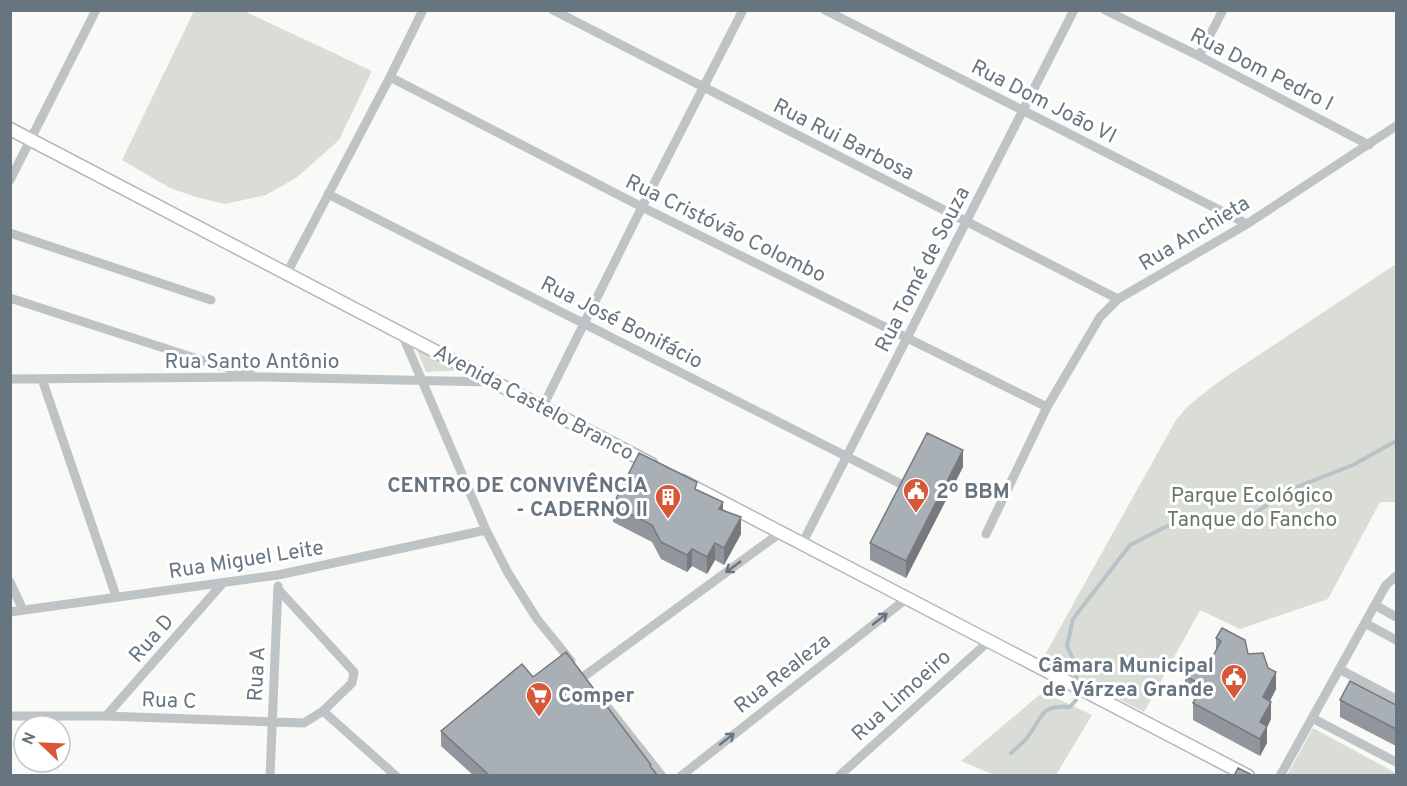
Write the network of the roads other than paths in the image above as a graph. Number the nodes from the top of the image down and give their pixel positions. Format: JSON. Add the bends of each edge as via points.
{"nodes":[{"id":1,"x":96,"y":10,"type":"edge"},
{"id":2,"x":423,"y":10,"type":"edge"},
{"id":3,"x":553,"y":10,"type":"edge"},
{"id":4,"x":743,"y":10,"type":"edge"},
{"id":5,"x":825,"y":10,"type":"edge"},
{"id":6,"x":1074,"y":10,"type":"edge"},
{"id":7,"x":1105,"y":10,"type":"edge"},
{"id":8,"x":1223,"y":10,"type":"edge"},
{"id":9,"x":1199,"y":56,"type":"junction"},
{"id":10,"x":390,"y":77,"type":"junction"},
{"id":11,"x":704,"y":88,"type":"junction"},
{"id":12,"x":1023,"y":110,"type":"junction"},
{"id":13,"x":1396,"y":126,"type":"edge"},
{"id":14,"x":10,"y":129,"type":"edge"},
{"id":15,"x":31,"y":140,"type":"junction"},
{"id":16,"x":1369,"y":145,"type":"junction"},
{"id":17,"x":10,"y":180,"type":"edge"},
{"id":18,"x":328,"y":194,"type":"junction"},
{"id":19,"x":642,"y":207,"type":"junction"},
{"id":20,"x":966,"y":221,"type":"junction"},
{"id":21,"x":1247,"y":224,"type":"junction"},
{"id":22,"x":10,"y":233,"type":"edge"},
{"id":23,"x":287,"y":273,"type":"junction"},
{"id":24,"x":10,"y":298,"type":"edge"},
{"id":25,"x":1118,"y":299,"type":"junction"},
{"id":26,"x":211,"y":300,"type":"dead end"},
{"id":27,"x":584,"y":323,"type":"junction"},
{"id":28,"x":402,"y":334,"type":"junction"},
{"id":29,"x":907,"y":338,"type":"junction"},
{"id":30,"x":265,"y":377,"type":"junction"},
{"id":31,"x":10,"y":379,"type":"edge"},
{"id":32,"x":42,"y":379,"type":"junction"},
{"id":33,"x":422,"y":381,"type":"junction"},
{"id":34,"x":493,"y":382,"type":"junction"},
{"id":35,"x":543,"y":406,"type":"junction"},
{"id":36,"x":1047,"y":407,"type":"junction"},
{"id":37,"x":846,"y":456,"type":"junction"},
{"id":38,"x":899,"y":483,"type":"edge"},
{"id":39,"x":486,"y":530,"type":"junction"},
{"id":40,"x":780,"y":533,"type":"junction"},
{"id":41,"x":986,"y":534,"type":"dead end"},
{"id":42,"x":802,"y":544,"type":"junction"},
{"id":43,"x":278,"y":575,"type":"junction"},
{"id":44,"x":1396,"y":576,"type":"edge"},
{"id":45,"x":10,"y":582,"type":"edge"},
{"id":46,"x":222,"y":584,"type":"junction"},
{"id":47,"x":278,"y":589,"type":"junction"},
{"id":48,"x":116,"y":596,"type":"junction"},
{"id":49,"x":906,"y":599,"type":"junction"},
{"id":50,"x":1375,"y":605,"type":"junction"},
{"id":51,"x":23,"y":610,"type":"junction"},
{"id":52,"x":10,"y":612,"type":"edge"},
{"id":53,"x":1396,"y":617,"type":"edge"},
{"id":54,"x":1365,"y":623,"type":"junction"},
{"id":55,"x":1396,"y":640,"type":"edge"},
{"id":56,"x":988,"y":642,"type":"junction"},
{"id":57,"x":1339,"y":669,"type":"junction"},
{"id":58,"x":583,"y":677,"type":"junction"},
{"id":59,"x":590,"y":686,"type":"edge"},
{"id":60,"x":597,"y":695,"type":"edge"},
{"id":61,"x":1396,"y":699,"type":"edge"},
{"id":62,"x":323,"y":711,"type":"junction"},
{"id":63,"x":10,"y":716,"type":"edge"},
{"id":64,"x":106,"y":716,"type":"junction"},
{"id":65,"x":1312,"y":718,"type":"junction"},
{"id":66,"x":272,"y":721,"type":"junction"},
{"id":67,"x":1396,"y":762,"type":"edge"},
{"id":68,"x":270,"y":776,"type":"edge"},
{"id":69,"x":396,"y":776,"type":"edge"},
{"id":70,"x":662,"y":776,"type":"edge"},
{"id":71,"x":681,"y":776,"type":"edge"},
{"id":72,"x":839,"y":776,"type":"edge"},
{"id":73,"x":1248,"y":776,"type":"edge"},
{"id":74,"x":1280,"y":776,"type":"edge"}],
"edges":[{"from":1,"to":15,"type":"street"},
{"from":2,"to":10,"type":"street"},
{"from":3,"to":11,"type":"street","name":"Rua Rui Barbosa"},
{"from":4,"to":11,"type":"street"},
{"from":5,"to":12,"type":"street","name":"Rua Dom João VI"},
{"from":6,"to":12,"type":"street","name":"Rua Tomé de Souza"},
{"from":7,"to":9,"type":"street","name":"Rua Dom Pedro I"},
{"from":8,"to":9,"type":"street"},
{"from":9,"to":16,"type":"street","name":"Rua Dom Pedro I"},
{"from":10,"to":18,"type":"street"},
{"from":10,"to":19,"type":"street","name":"Rua Cristóvão Colombo"},
{"from":11,"to":19,"type":"street"},
{"from":11,"to":20,"type":"street","name":"Rua Rui Barbosa"},
{"from":12,"to":20,"type":"street","name":"Rua Tomé de Souza"},
{"from":12,"to":21,"type":"street","name":"Rua Dom João VI"},
{"from":13,"to":16,"type":"street","name":"Rua Anchieta"},
{"from":14,"to":15,"type":"street","name":"Avenida Castelo Branco"},
{"from":15,"to":17,"type":"street"},
{"from":15,"to":23,"type":"street","name":"Avenida Castelo Branco"},
{"from":16,"to":21,"type":"street","name":"Rua Anchieta"},
{"from":18,"to":23,"type":"street"},
{"from":18,"to":27,"type":"street","name":"Rua José Bonifácio"},
{"from":19,"to":27,"type":"street"},
{"from":19,"to":29,"type":"street","name":"Rua Cristóvão Colombo"},
{"from":20,"to":25,"type":"street","name":"Rua Rui Barbosa"},
{"from":20,"to":29,"type":"street","name":"Rua Tomé de Souza"},
{"from":21,"to":25,"type":"street","name":"Rua Anchieta"},
{"from":22,"to":26,"type":"street"},
{"from":23,"to":28,"type":"street","name":"Avenida Castelo Branco"},
{"from":24,"to":30,"type":"street"},
{"from":25,"to":36,"type":"street","name":"Rua Anchieta","via":[[1100,317]]},
{"from":27,"to":35,"type":"street"},
{"from":27,"to":37,"type":"street","name":"Rua José Bonifácio"},
{"from":28,"to":33,"type":"street"},
{"from":28,"to":34,"type":"street","name":"Avenida Castelo Branco"},
{"from":29,"to":36,"type":"street","name":"Rua Cristóvão Colombo"},
{"from":29,"to":37,"type":"street","name":"Rua Tomé de Souza"},
{"from":30,"to":32,"type":"street","name":"Rua Santo Antônio"},
{"from":30,"to":33,"type":"street","name":"Rua Santo Antônio"},
{"from":31,"to":32,"type":"street","name":"Rua Santo Antônio"},
{"from":32,"to":48,"type":"street"},
{"from":33,"to":34,"type":"street","name":"Rua Santo Antônio"},
{"from":33,"to":39,"type":"street"},
{"from":34,"to":35,"type":"street","name":"Avenida Castelo Branco"},
{"from":35,"to":40,"type":"street","name":"Avenida Castelo Branco"},
{"from":36,"to":41,"type":"street","name":"Rua Anchieta"},
{"from":37,"to":38,"type":"street","name":"Rua José Bonifácio"},
{"from":37,"to":42,"type":"street","name":"Rua Tomé de Souza"},
{"from":39,"to":43,"type":"street","name":"Rua Miguel Leite"},
{"from":39,"to":58,"type":"street","via":[[537,619]]},
{"from":40,"to":42,"type":"street","name":"Avenida Castelo Branco"},
{"from":40,"to":58,"type":"street","one_way":true},
{"from":42,"to":49,"type":"street","name":"Avenida Castelo Branco"},
{"from":43,"to":46,"type":"street","name":"Rua Miguel Leite"},
{"from":43,"to":47,"type":"street","name":"Rua A"},
{"from":44,"to":50,"type":"street"},
{"from":45,"to":51,"type":"street"},
{"from":46,"to":48,"type":"street","name":"Rua Miguel Leite"},
{"from":46,"to":64,"type":"street","name":"Rua D"},
{"from":47,"to":62,"type":"street","via":[[354,672],[352,683]]},
{"from":47,"to":66,"type":"street","name":"Rua A"},
{"from":48,"to":51,"type":"street","name":"Rua Miguel Leite"},
{"from":49,"to":56,"type":"street","name":"Avenida Castelo Branco"},
{"from":71,"to":49,"type":"street","name":"Rua Realeza","one_way":true},
{"from":50,"to":53,"type":"street"},
{"from":50,"to":54,"type":"street"},
{"from":51,"to":52,"type":"street","name":"Rua Miguel Leite"},
{"from":54,"to":55,"type":"street"},
{"from":54,"to":57,"type":"street"},
{"from":56,"to":72,"type":"street","name":"Rua Limoeiro"},
{"from":56,"to":73,"type":"street","name":"Avenida Castelo Branco"},
{"from":57,"to":61,"type":"street"},
{"from":57,"to":65,"type":"street"},
{"from":58,"to":59,"type":"street"},
{"from":60,"to":70,"type":"street"},
{"from":62,"to":66,"type":"street","name":"Rua C","via":[[304,723]]},
{"from":62,"to":69,"type":"street"},
{"from":63,"to":64,"type":"street","name":"Rua C"},
{"from":64,"to":66,"type":"street","name":"Rua C"},
{"from":65,"to":67,"type":"street"},
{"from":65,"to":74,"type":"street"},
{"from":66,"to":68,"type":"street","name":"Rua A"}]}
